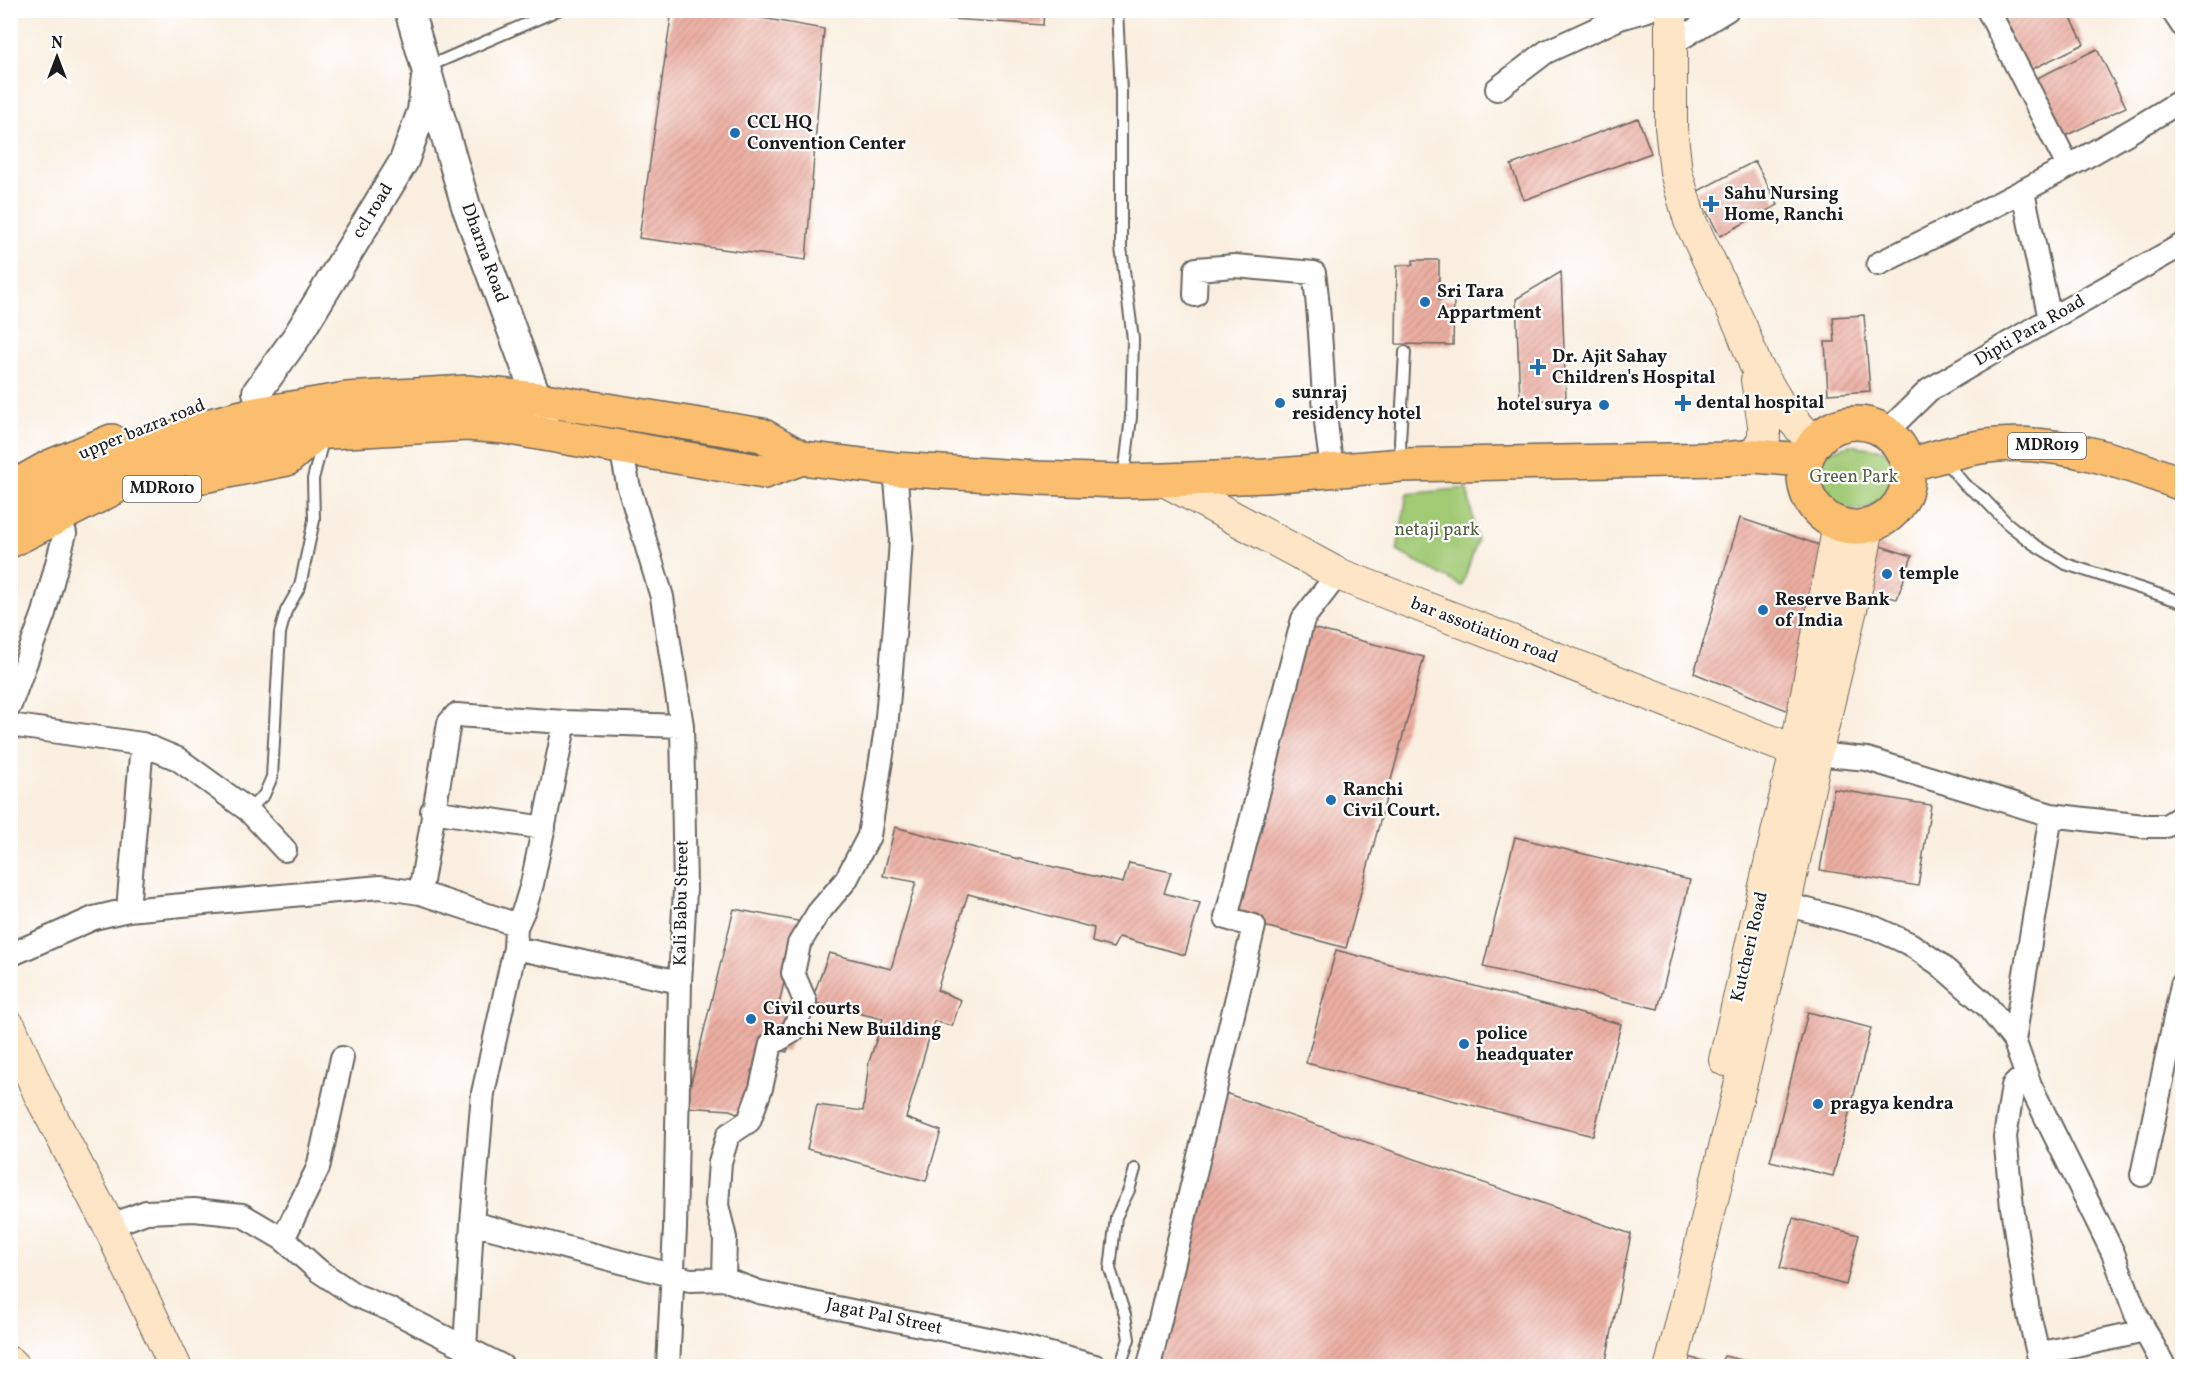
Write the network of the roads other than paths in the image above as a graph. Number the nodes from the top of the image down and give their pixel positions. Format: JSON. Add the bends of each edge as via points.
{"nodes":[{"id":1,"x":409,"y":10,"type":"edge"},
{"id":2,"x":558,"y":10,"type":"edge"},
{"id":3,"x":1117,"y":10,"type":"edge"},
{"id":4,"x":1648,"y":10,"type":"edge"},
{"id":5,"x":1671,"y":10,"type":"edge"},
{"id":6,"x":1726,"y":10,"type":"edge"},
{"id":7,"x":1988,"y":10,"type":"edge"},
{"id":8,"x":2172,"y":10,"type":"edge"},
{"id":9,"x":2182,"y":26,"type":"edge"},
{"id":10,"x":1670,"y":45,"type":"junction"},
{"id":11,"x":427,"y":67,"type":"junction"},
{"id":12,"x":1497,"y":89,"type":"dead end"},
{"id":13,"x":2182,"y":100,"type":"edge"},
{"id":14,"x":2068,"y":166,"type":"junction"},
{"id":15,"x":2023,"y":192,"type":"junction"},
{"id":16,"x":2182,"y":245,"type":"edge"},
{"id":17,"x":1878,"y":264,"type":"dead end"},
{"id":18,"x":1196,"y":295,"type":"dead end"},
{"id":19,"x":2050,"y":318,"type":"junction"},
{"id":20,"x":1405,"y":352,"type":"dead end"},
{"id":21,"x":1755,"y":364,"type":"junction"},
{"id":22,"x":257,"y":392,"type":"junction"},
{"id":23,"x":538,"y":399,"type":"junction"},
{"id":24,"x":318,"y":422,"type":"junction"},
{"id":25,"x":1887,"y":431,"type":"junction"},
{"id":26,"x":550,"y":436,"type":"junction"},
{"id":27,"x":621,"y":447,"type":"junction"},
{"id":28,"x":1809,"y":451,"type":"junction"},
{"id":29,"x":1754,"y":456,"type":"junction"},
{"id":30,"x":1941,"y":456,"type":"junction"},
{"id":31,"x":802,"y":458,"type":"junction"},
{"id":32,"x":1402,"y":465,"type":"junction"},
{"id":33,"x":1908,"y":465,"type":"junction"},
{"id":34,"x":895,"y":469,"type":"junction"},
{"id":35,"x":1333,"y":471,"type":"junction"},
{"id":36,"x":120,"y":472,"type":"junction"},
{"id":37,"x":1164,"y":480,"type":"junction"},
{"id":38,"x":1121,"y":481,"type":"junction"},
{"id":39,"x":2182,"y":484,"type":"edge"},
{"id":40,"x":10,"y":489,"type":"edge"},
{"id":41,"x":10,"y":515,"type":"edge"},
{"id":42,"x":1854,"y":526,"type":"junction"},
{"id":43,"x":65,"y":533,"type":"junction"},
{"id":44,"x":10,"y":541,"type":"edge"},
{"id":45,"x":10,"y":562,"type":"edge"},
{"id":46,"x":1338,"y":574,"type":"junction"},
{"id":47,"x":2182,"y":602,"type":"edge"},
{"id":48,"x":10,"y":705,"type":"edge"},
{"id":49,"x":565,"y":722,"type":"junction"},
{"id":50,"x":10,"y":725,"type":"edge"},
{"id":51,"x":682,"y":726,"type":"junction"},
{"id":52,"x":142,"y":744,"type":"junction"},
{"id":53,"x":1806,"y":753,"type":"junction"},
{"id":54,"x":248,"y":810,"type":"junction"},
{"id":55,"x":432,"y":811,"type":"junction"},
{"id":56,"x":2051,"y":815,"type":"junction"},
{"id":57,"x":2182,"y":819,"type":"edge"},
{"id":58,"x":544,"y":828,"type":"junction"},
{"id":59,"x":285,"y":850,"type":"dead end"},
{"id":60,"x":420,"y":893,"type":"junction"},
{"id":61,"x":1785,"y":904,"type":"junction"},
{"id":62,"x":128,"y":910,"type":"junction"},
{"id":63,"x":515,"y":937,"type":"junction"},
{"id":64,"x":10,"y":955,"type":"edge"},
{"id":65,"x":680,"y":982,"type":"junction"},
{"id":66,"x":2182,"y":985,"type":"edge"},
{"id":67,"x":10,"y":1027,"type":"edge"},
{"id":68,"x":2014,"y":1040,"type":"junction"},
{"id":69,"x":342,"y":1058,"type":"dead end"},
{"id":70,"x":2173,"y":1080,"type":"edge"},
{"id":71,"x":2030,"y":1085,"type":"junction"},
{"id":72,"x":1135,"y":1169,"type":"dead end"},
{"id":73,"x":2142,"y":1175,"type":"dead end"},
{"id":74,"x":472,"y":1223,"type":"junction"},
{"id":75,"x":110,"y":1226,"type":"junction"},
{"id":76,"x":283,"y":1239,"type":"junction"},
{"id":77,"x":673,"y":1274,"type":"junction"},
{"id":78,"x":724,"y":1279,"type":"junction"},
{"id":79,"x":2145,"y":1331,"type":"junction"},
{"id":80,"x":465,"y":1349,"type":"junction"},
{"id":81,"x":2040,"y":1360,"type":"edge"},
{"id":82,"x":10,"y":1363,"type":"edge"},
{"id":83,"x":13,"y":1366,"type":"edge"},
{"id":84,"x":175,"y":1366,"type":"edge"},
{"id":85,"x":502,"y":1366,"type":"edge"},
{"id":86,"x":668,"y":1366,"type":"edge"},
{"id":87,"x":1095,"y":1366,"type":"edge"},
{"id":88,"x":1120,"y":1366,"type":"edge"},
{"id":89,"x":1149,"y":1366,"type":"edge"},
{"id":90,"x":1649,"y":1366,"type":"edge"},
{"id":91,"x":1671,"y":1366,"type":"edge"},
{"id":92,"x":2164,"y":1366,"type":"edge"}],
"edges":[{"from":1,"to":11,"type":"street","name":"ccl road"},
{"from":2,"to":11,"type":"lane"},
{"from":3,"to":38,"type":"lane","via":[[1121,248],[1132,339],[1131,417]]},
{"from":4,"to":12,"type":"street","via":[[1620,18],[1546,52]]},
{"from":5,"to":10,"type":"main road"},
{"from":6,"to":10,"type":"street"},
{"from":7,"to":14,"type":"street"},
{"from":8,"to":9,"type":"street"},
{"from":10,"to":21,"type":"main road","via":[[1676,172],[1690,222]]},
{"from":11,"to":22,"type":"street","name":"ccl road","via":[[422,111],[404,160],[296,338]]},
{"from":11,"to":23,"type":"street","name":"Dharna Road","via":[[466,206]]},
{"from":13,"to":14,"type":"street"},
{"from":14,"to":15,"type":"street"},
{"from":15,"to":17,"type":"street"},
{"from":15,"to":19,"type":"street"},
{"from":16,"to":19,"type":"street","name":"Dipti Para Road"},
{"from":18,"to":35,"type":"street","via":[[1196,269],[1235,266],[1314,273],[1324,412]]},
{"from":19,"to":25,"type":"street","name":"Dipti Para Road","via":[[1929,390]]},
{"from":20,"to":32,"type":"lane"},
{"from":21,"to":28,"type":"main road"},
{"from":21,"to":29,"type":"main road","via":[[1764,438]]},
{"from":22,"to":24,"type":"main road","name":"upper bazra road","via":[[280,388]]},
{"from":22,"to":40,"type":"main road","name":"upper bazra road","via":[[188,408],[49,467]]},
{"from":23,"to":24,"type":"main road","via":[[467,392],[346,399]]},
{"from":23,"to":26,"type":"street","name":"Dharna Road"},
{"from":23,"to":31,"type":"main road","via":[[762,435]]},
{"from":24,"to":26,"type":"main road","via":[[467,424]]},
{"from":24,"to":36,"type":"main road","via":[[215,424],[180,435]]},
{"from":24,"to":43,"type":"main road","number":"MDR010","via":[[287,459],[182,482]]},
{"from":24,"to":54,"type":"lane","via":[[314,520],[300,586],[286,611],[280,633],[272,777],[264,795]]},
{"from":25,"to":28,"type":"main road","via":[[1868,423],[1848,422],[1829,429]]},
{"from":25,"to":33,"type":"main road","via":[[1900,446]]},
{"from":26,"to":27,"type":"main road"},
{"from":27,"to":31,"type":"main road","via":[[764,472]]},
{"from":27,"to":51,"type":"street","name":"Kali Babu Street","via":[[628,484],[662,597]]},
{"from":28,"to":29,"type":"main road"},
{"from":28,"to":42,"type":"main road","via":[[1803,480],[1809,500],[1821,515]]},
{"from":29,"to":32,"type":"main road"},
{"from":30,"to":33,"type":"main road","number":"MDR019"},
{"from":30,"to":39,"type":"main road","number":"MDR019","via":[[1997,445],[2034,444],[2138,467]]},
{"from":30,"to":47,"type":"lane","via":[[1965,485],[2007,523],[2066,564]]},
{"from":31,"to":34,"type":"main road"},
{"from":32,"to":35,"type":"main road"},
{"from":33,"to":42,"type":"main road","via":[[1908,485],[1900,503],[1886,518]]},
{"from":34,"to":38,"type":"main road"},
{"from":34,"to":78,"type":"street","via":[[901,539],[897,601],[886,729],[869,836],[846,880],[818,913],[799,944],[793,973],[805,1001],[793,1031],[771,1044],[749,1121],[728,1135],[720,1162],[717,1204],[725,1238]]},
{"from":35,"to":37,"type":"main road"},
{"from":36,"to":41,"type":"main road"},
{"from":36,"to":44,"type":"main road"},
{"from":37,"to":38,"type":"main road"},
{"from":37,"to":46,"type":"main road","name":"bar assotiation road"},
{"from":42,"to":53,"type":"main road","via":[[1858,580]]},
{"from":43,"to":45,"type":"main road","number":"MDR010"},
{"from":43,"to":48,"type":"street","via":[[44,613]]},
{"from":46,"to":53,"type":"main road","name":"bar assotiation road"},
{"from":46,"to":89,"type":"street","via":[[1303,619],[1226,918],[1254,926]]},
{"from":49,"to":51,"type":"street"},
{"from":49,"to":55,"type":"street","via":[[456,715],[449,723]]},
{"from":49,"to":58,"type":"street"},
{"from":50,"to":52,"type":"street"},
{"from":51,"to":65,"type":"street","name":"Kali Babu Street","via":[[685,890]]},
{"from":52,"to":54,"type":"street","via":[[178,759]]},
{"from":52,"to":62,"type":"street"},
{"from":53,"to":56,"type":"street","via":[[1867,759]]},
{"from":53,"to":61,"type":"main road"},
{"from":53,"to":90,"type":"main road","name":"Kutcheri Road"},
{"from":54,"to":59,"type":"street"},
{"from":55,"to":58,"type":"street"},
{"from":55,"to":60,"type":"street"},
{"from":56,"to":57,"type":"street","via":[[2143,826],[2166,826]]},
{"from":56,"to":68,"type":"street"},
{"from":58,"to":63,"type":"street"},
{"from":60,"to":62,"type":"street","via":[[368,887]]},
{"from":60,"to":63,"type":"street","via":[[512,923]]},
{"from":61,"to":68,"type":"street","via":[[1864,924],[1910,944],[1967,987]]},
{"from":61,"to":91,"type":"main road"},
{"from":62,"to":64,"type":"street","via":[[94,918]]},
{"from":63,"to":65,"type":"street"},
{"from":63,"to":74,"type":"street","via":[[483,1093]]},
{"from":65,"to":77,"type":"street","name":"Kali Babu Street"},
{"from":66,"to":70,"type":"street"},
{"from":67,"to":75,"type":"main road","via":[[40,1095]]},
{"from":68,"to":71,"type":"street"},
{"from":69,"to":76,"type":"street","via":[[318,1168]]},
{"from":70,"to":73,"type":"street"},
{"from":71,"to":79,"type":"street","via":[[2113,1253]]},
{"from":71,"to":81,"type":"street","via":[[2018,1081],[2013,1086],[2005,1137],[2028,1311]]},
{"from":72,"to":88,"type":"lane","via":[[1116,1217],[1110,1269],[1129,1339]]},
{"from":74,"to":77,"type":"street","name":"Jagat Pal Street"},
{"from":74,"to":80,"type":"street"},
{"from":75,"to":76,"type":"street","via":[[146,1212],[194,1210],[242,1215]]},
{"from":75,"to":84,"type":"main road"},
{"from":76,"to":80,"type":"street","via":[[319,1271],[355,1295]]},
{"from":77,"to":78,"type":"street","name":"Jagat Pal Street","via":[[690,1280]]},
{"from":77,"to":86,"type":"street","name":"Kali Babu Street"},
{"from":78,"to":87,"type":"street","name":"Jagat Pal Street","via":[[759,1292],[1013,1344]]},
{"from":79,"to":81,"type":"street"},
{"from":79,"to":92,"type":"street"},
{"from":80,"to":85,"type":"street"},
{"from":82,"to":83,"type":"main road"}]}
